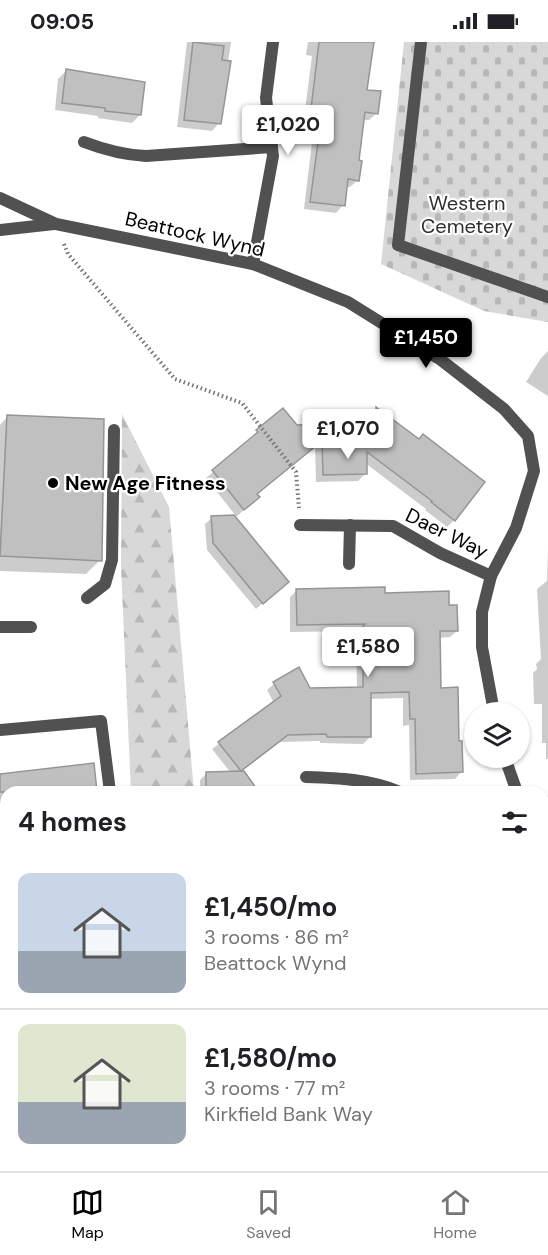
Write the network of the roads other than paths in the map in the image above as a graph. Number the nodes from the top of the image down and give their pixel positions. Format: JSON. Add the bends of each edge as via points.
{"nodes":[{"id":1,"x":273,"y":42,"type":"edge"},
{"id":2,"x":421,"y":42,"type":"edge"},
{"id":3,"x":84,"y":142,"type":"dead end"},
{"id":4,"x":272,"y":147,"type":"junction"},
{"id":5,"x":0,"y":198,"type":"edge"},
{"id":6,"x":56,"y":224,"type":"junction"},
{"id":7,"x":0,"y":230,"type":"edge"},
{"id":8,"x":253,"y":264,"type":"junction"},
{"id":9,"x":548,"y":297,"type":"edge"},
{"id":10,"x":114,"y":430,"type":"dead end"},
{"id":11,"x":548,"y":470,"type":"edge"},
{"id":12,"x":534,"y":471,"type":"junction"},
{"id":13,"x":300,"y":525,"type":"road end"},
{"id":14,"x":350,"y":525,"type":"junction"},
{"id":15,"x":349,"y":564,"type":"dead end"},
{"id":16,"x":491,"y":576,"type":"junction"},
{"id":17,"x":87,"y":598,"type":"dead end"},
{"id":18,"x":0,"y":627,"type":"edge"},
{"id":19,"x":31,"y":627,"type":"dead end"},
{"id":20,"x":492,"y":702,"type":"edge"},
{"id":21,"x":0,"y":730,"type":"edge"},
{"id":22,"x":509,"y":768,"type":"edge"},
{"id":23,"x":306,"y":777,"type":"dead end"},
{"id":24,"x":354,"y":779,"type":"junction"},
{"id":25,"x":109,"y":786,"type":"edge"},
{"id":26,"x":353,"y":786,"type":"edge"},
{"id":27,"x":379,"y":786,"type":"edge"},
{"id":28,"x":515,"y":786,"type":"edge"}],
"edges":[{"from":1,"to":4,"type":"street","via":[[266,98]]},
{"from":2,"to":9,"type":"street","via":[[398,245]]},
{"from":3,"to":4,"type":"street","via":[[107,151],[146,156]]},
{"from":4,"to":8,"type":"street"},
{"from":5,"to":6,"type":"street","name":"Beattock Wynd"},
{"from":6,"to":7,"type":"street","name":"Beattock Wynd"},
{"from":6,"to":8,"type":"street","name":"Beattock Wynd"},
{"from":8,"to":12,"type":"street","name":"Beattock Wynd","via":[[348,302],[441,360],[504,409],[528,436]]},
{"from":10,"to":17,"type":"street","via":[[112,560],[105,584]]},
{"from":11,"to":12,"type":"street"},
{"from":12,"to":16,"type":"street","name":"Beattock Wynd","via":[[516,528]]},
{"from":13,"to":14,"type":"street","name":"Daer Way"},
{"from":14,"to":15,"type":"street"},
{"from":14,"to":16,"type":"street","name":"Daer Way","via":[[393,526],[440,554]]},
{"from":16,"to":20,"type":"street","name":"Beattock Wynd","via":[[482,612],[482,646]]},
{"from":18,"to":19,"type":"street"},
{"from":21,"to":25,"type":"street","via":[[101,721]]},
{"from":22,"to":28,"type":"street"},
{"from":23,"to":24,"type":"street"},
{"from":24,"to":26,"type":"street"},
{"from":24,"to":27,"type":"street"}]}
